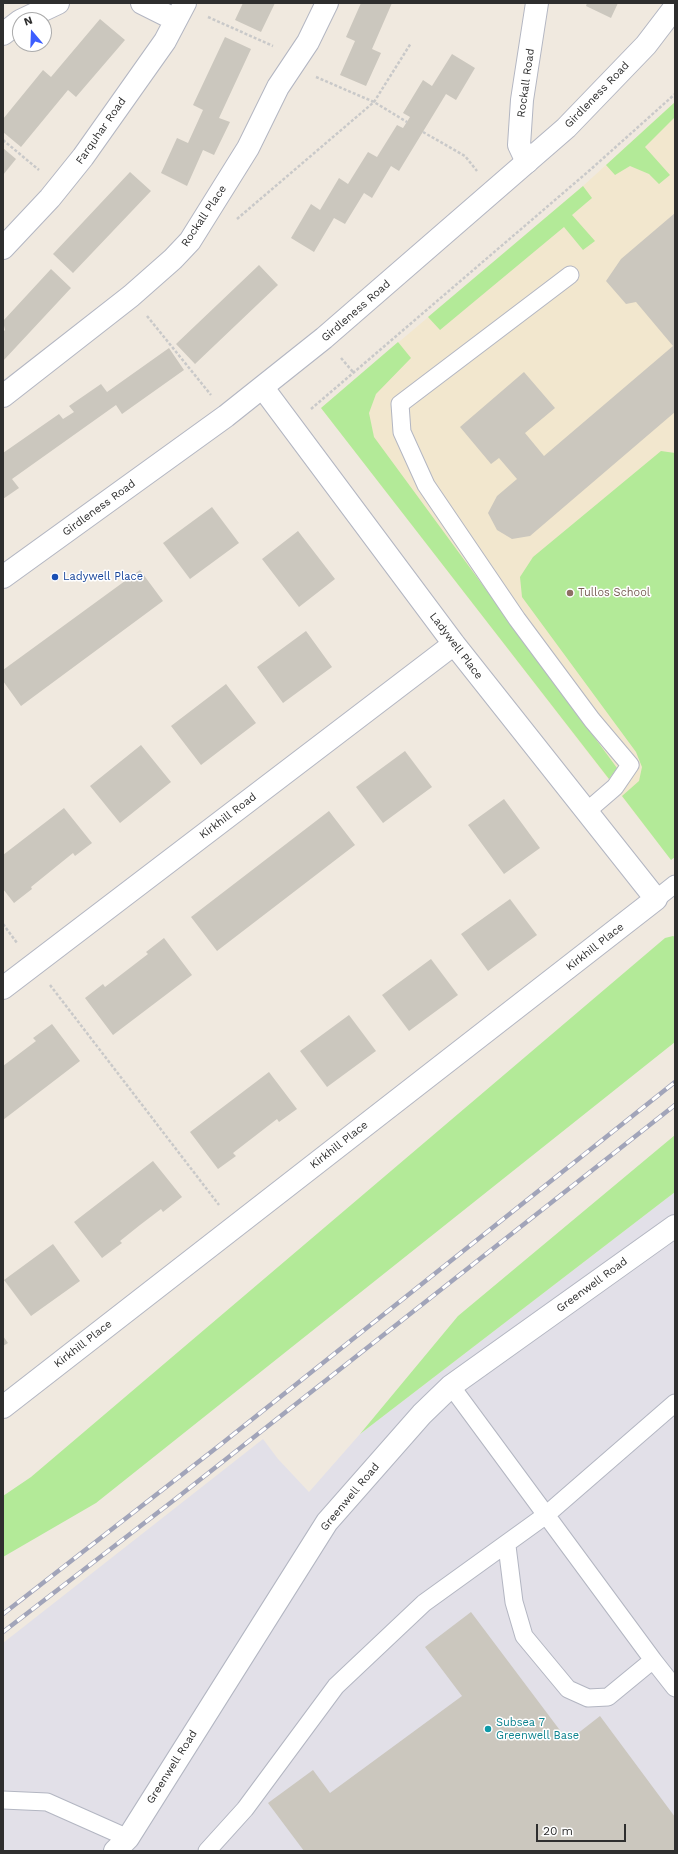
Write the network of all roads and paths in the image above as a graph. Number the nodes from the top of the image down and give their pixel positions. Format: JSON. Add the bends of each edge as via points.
{"nodes":[{"id":1,"x":58,"y":3,"type":"edge"},
{"id":2,"x":142,"y":3,"type":"edge"},
{"id":3,"x":327,"y":3,"type":"edge"},
{"id":4,"x":537,"y":3,"type":"edge"},
{"id":5,"x":675,"y":7,"type":"edge"},
{"id":6,"x":180,"y":11,"type":"edge"},
{"id":7,"x":38,"y":12,"type":"edge"},
{"id":8,"x":12,"y":27,"type":"edge"},
{"id":9,"x":3,"y":34,"type":"edge"},
{"id":10,"x":411,"y":43,"type":"dead end"},
{"id":11,"x":675,"y":94,"type":"edge"},
{"id":12,"x":423,"y":132,"type":"dead end"},
{"id":13,"x":3,"y":140,"type":"edge"},
{"id":14,"x":527,"y":162,"type":"junction"},
{"id":15,"x":59,"y":187,"type":"junction"},
{"id":16,"x":494,"y":191,"type":"junction"},
{"id":17,"x":235,"y":221,"type":"dead end"},
{"id":18,"x":3,"y":248,"type":"edge"},
{"id":19,"x":570,"y":275,"type":"dead end"},
{"id":20,"x":131,"y":296,"type":"junction"},
{"id":21,"x":263,"y":388,"type":"junction"},
{"id":22,"x":3,"y":396,"type":"edge"},
{"id":23,"x":226,"y":416,"type":"junction"},
{"id":24,"x":291,"y":426,"type":"junction"},
{"id":25,"x":3,"y":577,"type":"edge"},
{"id":26,"x":454,"y":644,"type":"junction"},
{"id":27,"x":586,"y":812,"type":"junction"},
{"id":28,"x":675,"y":884,"type":"edge"},
{"id":29,"x":656,"y":899,"type":"junction"},
{"id":30,"x":3,"y":924,"type":"edge"},
{"id":31,"x":34,"y":964,"type":"junction"},
{"id":32,"x":3,"y":988,"type":"edge"},
{"id":33,"x":235,"y":1226,"type":"junction"},
{"id":34,"x":675,"y":1226,"type":"edge"},
{"id":35,"x":451,"y":1386,"type":"junction"},
{"id":36,"x":675,"y":1403,"type":"edge"},
{"id":37,"x":3,"y":1407,"type":"edge"},
{"id":38,"x":546,"y":1515,"type":"junction"},
{"id":39,"x":507,"y":1546,"type":"junction"},
{"id":40,"x":653,"y":1660,"type":"junction"},
{"id":41,"x":675,"y":1688,"type":"edge"},
{"id":42,"x":3,"y":1800,"type":"edge"},
{"id":43,"x":122,"y":1844,"type":"edge"},
{"id":44,"x":207,"y":1851,"type":"edge"}],
"edges":[{"from":1,"to":7,"type":"street"},
{"from":2,"to":6,"type":"street"},
{"from":3,"to":20,"type":"street","name":"Rockall Place","via":[[308,42],[278,87],[248,148],[190,241]]},
{"from":4,"to":14,"type":"street","name":"Rockall Road","via":[[522,100],[519,145]]},
{"from":5,"to":14,"type":"street","name":"Girdleness Road","via":[[621,72],[566,128]]},
{"from":6,"to":15,"type":"street","name":"Farquhar Road","via":[[164,41],[88,151]]},
{"from":8,"to":9,"type":"street"},
{"from":10,"to":17,"type":"path","via":[[374,102]]},
{"from":11,"to":24,"type":"path"},
{"from":12,"to":16,"type":"path","via":[[465,156]]},
{"from":13,"to":15,"type":"path"},
{"from":14,"to":16,"type":"street","name":"Girdleness Road"},
{"from":15,"to":18,"type":"street","name":"Farquhar Road"},
{"from":16,"to":21,"type":"street","name":"Girdleness Road"},
{"from":19,"to":27,"type":"lane","via":[[400,404],[402,432],[426,486],[517,619],[592,720],[630,765],[615,787]]},
{"from":20,"to":22,"type":"street","name":"Rockall Place"},
{"from":20,"to":23,"type":"path"},
{"from":21,"to":23,"type":"street","name":"Girdleness Road"},
{"from":21,"to":24,"type":"street","name":"Ladywell Place"},
{"from":23,"to":25,"type":"street","name":"Girdleness Road"},
{"from":24,"to":26,"type":"street","name":"Ladywell Place"},
{"from":26,"to":27,"type":"street","name":"Ladywell Place"},
{"from":26,"to":31,"type":"street","name":"Kirkhill Road"},
{"from":27,"to":29,"type":"street","name":"Ladywell Place"},
{"from":28,"to":29,"type":"lane","name":"Kirkhill Place"},
{"from":29,"to":33,"type":"street","name":"Kirkhill Place"},
{"from":30,"to":31,"type":"path"},
{"from":31,"to":32,"type":"street","name":"Kirkhill Road"},
{"from":31,"to":33,"type":"path"},
{"from":33,"to":37,"type":"street","name":"Kirkhill Place"},
{"from":34,"to":35,"type":"street","name":"Greenwell Road"},
{"from":35,"to":38,"type":"lane"},
{"from":35,"to":43,"type":"street","name":"Greenwell Road","via":[[422,1414],[327,1522]]},
{"from":36,"to":38,"type":"lane"},
{"from":38,"to":39,"type":"lane"},
{"from":38,"to":40,"type":"lane"},
{"from":39,"to":40,"type":"lane","via":[[514,1602],[524,1636],[568,1689],[588,1698],[608,1697]]},
{"from":39,"to":44,"type":"lane","via":[[424,1604],[336,1686],[245,1809]]},
{"from":40,"to":41,"type":"lane"},
{"from":42,"to":43,"type":"lane","via":[[47,1802]]}]}
